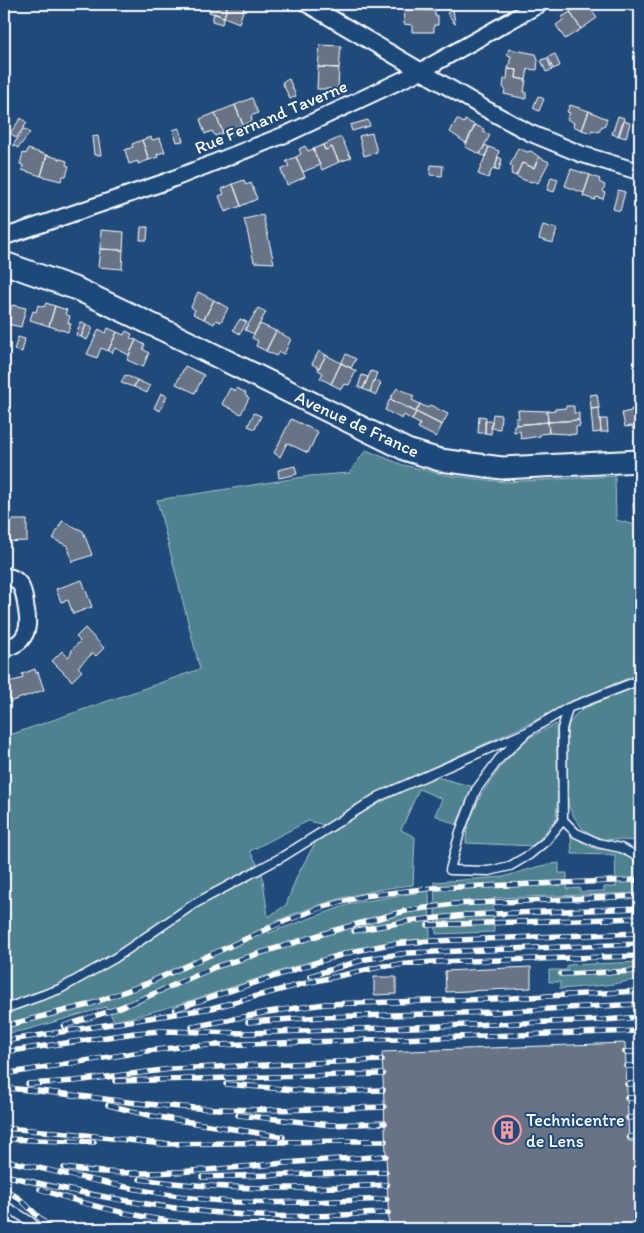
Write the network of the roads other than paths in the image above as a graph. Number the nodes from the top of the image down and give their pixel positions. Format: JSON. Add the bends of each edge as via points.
{"nodes":[{"id":1,"x":307,"y":4,"type":"edge"},
{"id":2,"x":540,"y":4,"type":"edge"},
{"id":3,"x":421,"y":71,"type":"junction"},
{"id":4,"x":640,"y":172,"type":"edge"},
{"id":5,"x":4,"y":237,"type":"edge"},
{"id":6,"x":4,"y":263,"type":"edge"},
{"id":7,"x":640,"y":461,"type":"edge"},
{"id":8,"x":4,"y":576,"type":"edge"},
{"id":9,"x":4,"y":649,"type":"edge"},
{"id":10,"x":640,"y":680,"type":"edge"},
{"id":11,"x":568,"y":708,"type":"junction"},
{"id":12,"x":527,"y":732,"type":"junction"},
{"id":13,"x":563,"y":820,"type":"junction"},
{"id":14,"x":640,"y":858,"type":"edge"},
{"id":15,"x":4,"y":1009,"type":"edge"},
{"id":16,"x":4,"y":1204,"type":"edge"},
{"id":17,"x":38,"y":1229,"type":"edge"}],
"edges":[{"from":1,"to":3,"type":"street"},
{"from":2,"to":3,"type":"street","name":"Rue Fernand Taverne"},
{"from":3,"to":4,"type":"street","via":[[530,133],[581,154]]},
{"from":3,"to":5,"type":"street","name":"Rue Fernand Taverne","via":[[289,133],[165,182]]},
{"from":6,"to":7,"type":"street","name":"Avenue de France","via":[[76,289],[407,450],[440,460],[502,468]]},
{"from":8,"to":9,"type":"street","via":[[14,578],[24,590],[29,625],[20,642]]},
{"from":10,"to":11,"type":"lane"},
{"from":11,"to":12,"type":"lane"},
{"from":11,"to":13,"type":"lane","via":[[562,729]]},
{"from":12,"to":13,"type":"lane","via":[[499,758],[476,790],[450,870],[489,871],[510,866],[546,841]]},
{"from":12,"to":15,"type":"lane","via":[[380,796],[282,857],[194,904],[115,958],[60,989]]},
{"from":13,"to":14,"type":"lane","via":[[576,833]]},
{"from":16,"to":17,"type":"lane"}]}
